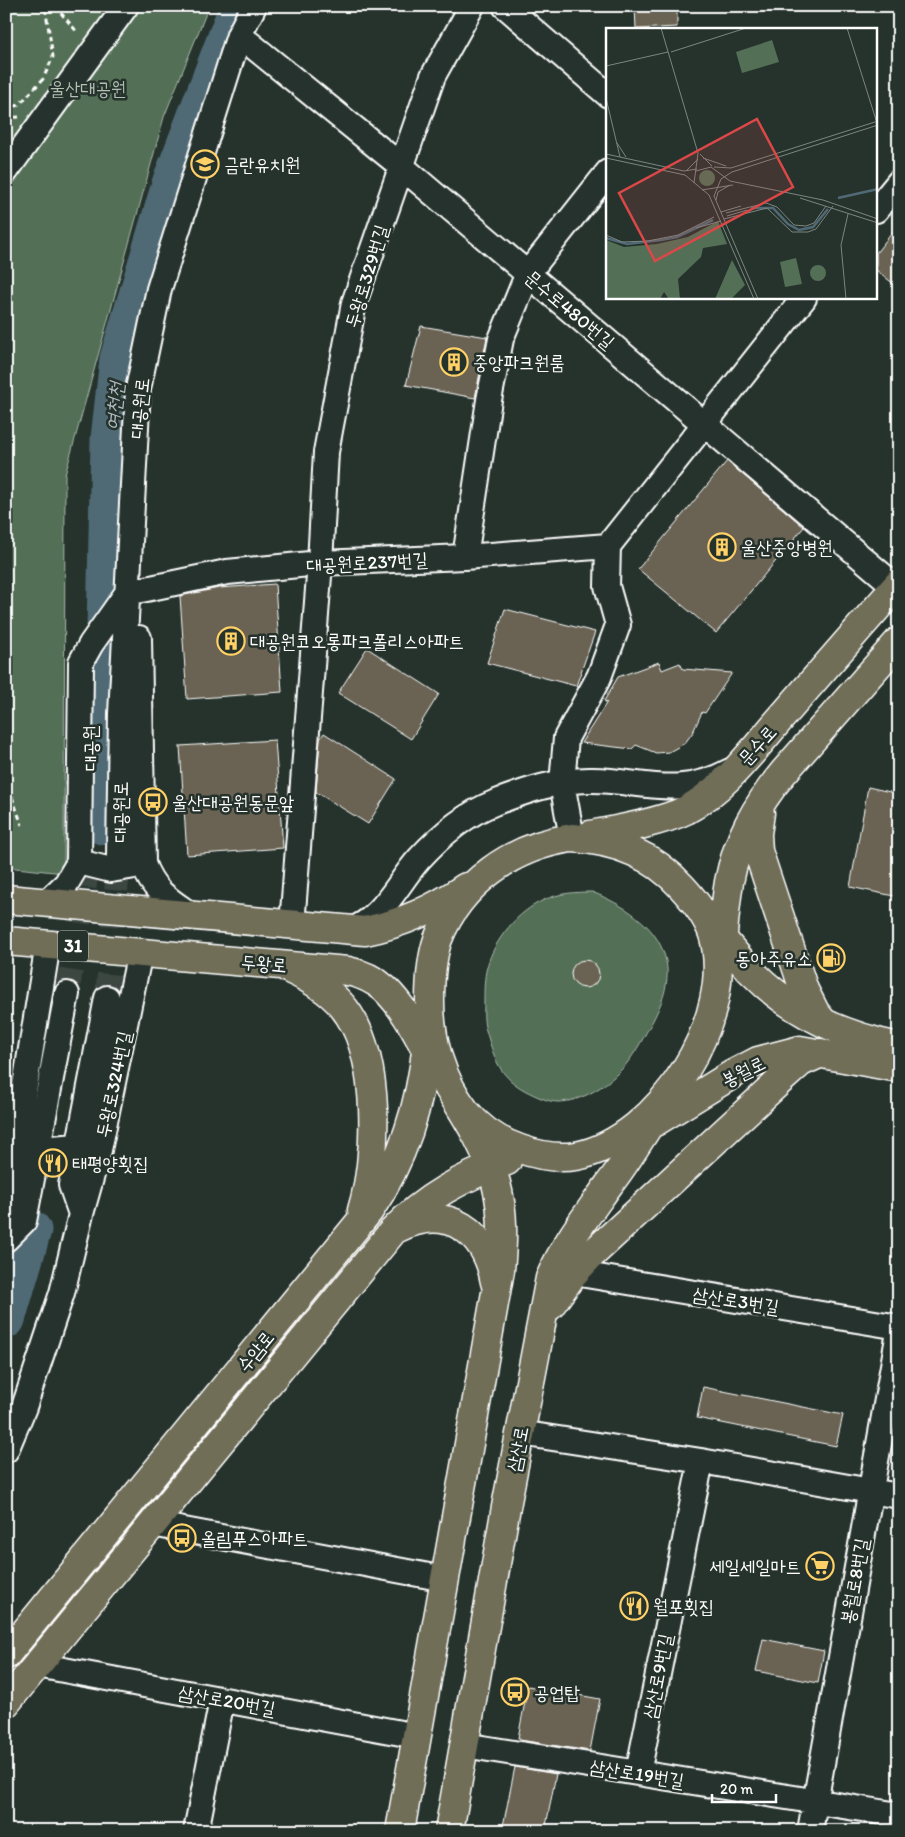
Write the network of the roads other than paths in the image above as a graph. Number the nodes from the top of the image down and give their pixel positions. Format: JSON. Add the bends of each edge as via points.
{"nodes":[{"id":1,"x":126,"y":6,"type":"edge"},
{"id":2,"x":254,"y":6,"type":"edge"},
{"id":3,"x":472,"y":6,"type":"edge"},
{"id":4,"x":505,"y":6,"type":"edge"},
{"id":5,"x":239,"y":35,"type":"junction"},
{"id":6,"x":606,"y":93,"type":"edge"},
{"id":7,"x":401,"y":166,"type":"junction"},
{"id":8,"x":6,"y":171,"type":"edge"},
{"id":9,"x":606,"y":175,"type":"edge"},
{"id":10,"x":899,"y":182,"type":"edge"},
{"id":11,"x":878,"y":208,"type":"edge"},
{"id":12,"x":528,"y":273,"type":"junction"},
{"id":13,"x":803,"y":299,"type":"edge"},
{"id":14,"x":705,"y":423,"type":"junction"},
{"id":15,"x":608,"y":546,"type":"junction"},
{"id":16,"x":465,"y":557,"type":"junction"},
{"id":17,"x":320,"y":562,"type":"junction"},
{"id":18,"x":897,"y":585,"type":"edge"},
{"id":19,"x":127,"y":593,"type":"junction"},
{"id":20,"x":899,"y":641,"type":"edge"},
{"id":21,"x":738,"y":767,"type":"junction"},
{"id":22,"x":562,"y":783,"type":"junction"},
{"id":23,"x":766,"y":794,"type":"junction"},
{"id":24,"x":572,"y":838,"type":"junction"},
{"id":25,"x":119,"y":856,"type":"tunnel mouth"},
{"id":26,"x":84,"y":858,"type":"junction"},
{"id":27,"x":143,"y":864,"type":"junction"},
{"id":28,"x":485,"y":874,"type":"junction"},
{"id":29,"x":6,"y":899,"type":"edge"},
{"id":30,"x":47,"y":902,"type":"junction"},
{"id":31,"x":191,"y":915,"type":"junction"},
{"id":32,"x":292,"y":925,"type":"junction"},
{"id":33,"x":715,"y":929,"type":"junction"},
{"id":34,"x":348,"y":931,"type":"junction"},
{"id":35,"x":6,"y":941,"type":"edge"},
{"id":36,"x":48,"y":944,"type":"junction"},
{"id":37,"x":140,"y":952,"type":"junction"},
{"id":38,"x":276,"y":964,"type":"junction"},
{"id":39,"x":67,"y":994,"type":"tunnel mouth"},
{"id":40,"x":107,"y":998,"type":"tunnel mouth"},
{"id":41,"x":430,"y":1010,"type":"junction"},
{"id":42,"x":824,"y":1023,"type":"junction"},
{"id":43,"x":899,"y":1047,"type":"edge"},
{"id":44,"x":426,"y":1051,"type":"junction"},
{"id":45,"x":821,"y":1053,"type":"junction"},
{"id":46,"x":899,"y":1068,"type":"edge"},
{"id":47,"x":666,"y":1098,"type":"junction"},
{"id":48,"x":456,"y":1100,"type":"junction"},
{"id":49,"x":648,"y":1126,"type":"junction"},
{"id":50,"x":78,"y":1146,"type":"junction"},
{"id":51,"x":602,"y":1147,"type":"junction"},
{"id":52,"x":20,"y":1150,"type":"edge"},
{"id":53,"x":535,"y":1155,"type":"junction"},
{"id":54,"x":491,"y":1167,"type":"junction"},
{"id":55,"x":6,"y":1202,"type":"edge"},
{"id":56,"x":81,"y":1214,"type":"junction"},
{"id":57,"x":353,"y":1230,"type":"junction"},
{"id":58,"x":392,"y":1230,"type":"junction"},
{"id":59,"x":6,"y":1239,"type":"edge"},
{"id":60,"x":574,"y":1273,"type":"junction"},
{"id":61,"x":497,"y":1294,"type":"junction"},
{"id":62,"x":540,"y":1322,"type":"junction"},
{"id":63,"x":899,"y":1327,"type":"edge"},
{"id":64,"x":899,"y":1332,"type":"edge"},
{"id":65,"x":520,"y":1433,"type":"junction"},
{"id":66,"x":6,"y":1450,"type":"edge"},
{"id":67,"x":701,"y":1461,"type":"junction"},
{"id":68,"x":870,"y":1490,"type":"junction"},
{"id":69,"x":899,"y":1496,"type":"edge"},
{"id":70,"x":152,"y":1524,"type":"junction"},
{"id":71,"x":445,"y":1579,"type":"junction"},
{"id":72,"x":6,"y":1655,"type":"edge"},
{"id":73,"x":37,"y":1665,"type":"junction"},
{"id":74,"x":222,"y":1700,"type":"junction"},
{"id":75,"x":6,"y":1703,"type":"edge"},
{"id":76,"x":417,"y":1736,"type":"junction"},
{"id":77,"x":464,"y":1745,"type":"junction"},
{"id":78,"x":638,"y":1773,"type":"junction"},
{"id":79,"x":815,"y":1801,"type":"junction"},
{"id":80,"x":899,"y":1816,"type":"edge"},
{"id":81,"x":196,"y":1831,"type":"edge"},
{"id":82,"x":400,"y":1831,"type":"edge"},
{"id":83,"x":449,"y":1831,"type":"edge"},
{"id":84,"x":810,"y":1831,"type":"edge"}],
"edges":[{"from":1,"to":8,"type":"street"},
{"from":2,"to":5,"type":"street","name":"대공원로"},
{"from":3,"to":7,"type":"street","name":"두왕로329번길","via":[[433,76]]},
{"from":4,"to":6,"type":"street"},
{"from":5,"to":7,"type":"street","name":"문수로480번길"},
{"from":5,"to":19,"type":"street","name":"대공원로","via":[[160,290],[138,389]]},
{"from":7,"to":12,"type":"street","name":"문수로480번길"},
{"from":7,"to":17,"type":"street","name":"두왕로329번길","via":[[354,303],[326,452]]},
{"from":9,"to":12,"type":"street"},
{"from":10,"to":11,"type":"street"},
{"from":12,"to":14,"type":"street","name":"문수로480번길"},
{"from":12,"to":16,"type":"street","via":[[500,339]]},
{"from":13,"to":14,"type":"street"},
{"from":14,"to":15,"type":"street"},
{"from":14,"to":18,"type":"street","name":"문수로480번길"},
{"from":15,"to":16,"type":"street","name":"대공원로237번길"},
{"from":15,"to":22,"type":"street","via":[[607,586],[618,625],[599,677],[566,738]]},
{"from":16,"to":17,"type":"street","name":"대공원로237번길"},
{"from":17,"to":19,"type":"street","name":"대공원로237번길","via":[[226,572]]},
{"from":17,"to":32,"type":"street","name":"두왕로329번길"},
{"from":18,"to":21,"type":"main road","name":"문수로"},
{"from":19,"to":25,"type":"street","name":"대공원로"},
{"from":19,"to":26,"type":"street","via":[[81,662]]},
{"from":19,"to":27,"type":"street","via":[[140,642]]},
{"from":20,"to":23,"type":"main road","name":"문수로"},
{"from":21,"to":22,"type":"street","via":[[694,786],[657,787],[592,780]]},
{"from":21,"to":24,"type":"main road","name":"문수로","via":[[702,801],[684,811],[617,830]]},
{"from":22,"to":24,"type":"street"},
{"from":22,"to":34,"type":"street","via":[[492,804],[461,822],[419,860],[374,916],[362,926]]},
{"from":23,"to":33,"type":"main road","name":"문수로","via":[[734,858]]},
{"from":23,"to":42,"type":"main road","via":[[758,825],[758,851],[804,990]]},
{"from":24,"to":28,"type":"main road","via":[[532,847]]},
{"from":24,"to":33,"type":"main road","via":[[614,844],[654,863],[674,878]]},
{"from":26,"to":27,"type":"street","via":[[111,870]]},
{"from":26,"to":30,"type":"street","via":[[66,884]]},
{"from":27,"to":31,"type":"street","via":[[149,880],[159,891]]},
{"from":28,"to":34,"type":"main road","via":[[409,917],[384,927]]},
{"from":28,"to":41,"type":"main road","via":[[451,915],[438,940],[432,966]]},
{"from":29,"to":30,"type":"main road"},
{"from":30,"to":31,"type":"main road"},
{"from":31,"to":32,"type":"main road"},
{"from":32,"to":34,"type":"main road"},
{"from":33,"to":42,"type":"main road","via":[[775,993]]},
{"from":33,"to":47,"type":"main road","via":[[718,968],[712,1012],[692,1057]]},
{"from":35,"to":36,"type":"main road","name":"두왕로","number":"31"},
{"from":36,"to":37,"type":"main road","name":"두왕로","number":"31"},
{"from":36,"to":52,"type":"street"},
{"from":37,"to":38,"type":"main road","name":"두왕로"},
{"from":37,"to":56,"type":"street","name":"두왕로324번길","via":[[99,1150]]},
{"from":38,"to":44,"type":"main road","name":"두왕로","via":[[348,971],[373,980],[398,1005]]},
{"from":38,"to":57,"type":"main road","via":[[301,974],[336,1000],[349,1014],[368,1062],[372,1152],[367,1193]]},
{"from":39,"to":52,"type":"street"},
{"from":40,"to":50,"type":"street"},
{"from":41,"to":44,"type":"main road","name":"수암로"},
{"from":41,"to":48,"type":"main road","via":[[437,1056]]},
{"from":42,"to":43,"type":"main road","via":[[875,1042]]},
{"from":44,"to":48,"type":"main road","name":"두왕로"},
{"from":44,"to":57,"type":"main road","name":"수암로","via":[[418,1098],[404,1147],[382,1191]]},
{"from":45,"to":46,"type":"main road","name":"봉월로"},
{"from":45,"to":49,"type":"main road","name":"봉월로","via":[[800,1050],[758,1061]]},
{"from":45,"to":60,"type":"main road","via":[[801,1062],[783,1078]]},
{"from":47,"to":49,"type":"main road","name":"삼산로"},
{"from":47,"to":51,"type":"main road","via":[[628,1133]]},
{"from":48,"to":53,"type":"main road","via":[[487,1133]]},
{"from":48,"to":54,"type":"main road"},
{"from":49,"to":51,"type":"main road","name":"봉월로"},
{"from":49,"to":62,"type":"main road","name":"삼산로","via":[[558,1257]]},
{"from":50,"to":52,"type":"street"},
{"from":50,"to":56,"type":"street","via":[[71,1185]]},
{"from":51,"to":53,"type":"main road","via":[[576,1156]]},
{"from":52,"to":55,"type":"street"},
{"from":52,"to":59,"type":"street","via":[[24,1221]]},
{"from":53,"to":54,"type":"main road","name":"수암로"},
{"from":54,"to":58,"type":"main road","name":"수암로","via":[[452,1184]]},
{"from":54,"to":61,"type":"main road","via":[[503,1228]]},
{"from":56,"to":66,"type":"street","name":"두왕로324번길","via":[[62,1294]]},
{"from":57,"to":72,"type":"main road","name":"수암로"},
{"from":58,"to":61,"type":"main road","via":[[424,1218],[451,1221],[465,1228],[486,1251]]},
{"from":58,"to":70,"type":"main road","name":"수암로"},
{"from":60,"to":62,"type":"main road"},
{"from":60,"to":63,"type":"street","name":"삼산로3번길"},
{"from":61,"to":71,"type":"main road"},
{"from":62,"to":65,"type":"main road","name":"삼산로"},
{"from":64,"to":68,"type":"street","name":"봉월로8번길"},
{"from":65,"to":67,"type":"street"},
{"from":65,"to":77,"type":"main road","name":"삼산로"},
{"from":67,"to":68,"type":"street"},
{"from":67,"to":78,"type":"street","name":"삼산로9번길"},
{"from":68,"to":69,"type":"street"},
{"from":68,"to":79,"type":"street","name":"봉월로8번길"},
{"from":70,"to":71,"type":"street"},
{"from":70,"to":73,"type":"main road","name":"수암로"},
{"from":71,"to":76,"type":"main road"},
{"from":73,"to":74,"type":"street","name":"삼산로20번길"},
{"from":73,"to":75,"type":"main road","name":"수암로"},
{"from":74,"to":76,"type":"street","name":"삼산로20번길"},
{"from":74,"to":81,"type":"street"},
{"from":76,"to":82,"type":"main road"},
{"from":77,"to":78,"type":"street","name":"삼산로19번길"},
{"from":77,"to":83,"type":"main road","name":"삼산로"},
{"from":78,"to":79,"type":"street","name":"삼산로19번길"},
{"from":79,"to":80,"type":"street","name":"삼산로19번길"},
{"from":79,"to":84,"type":"street","name":"봉월로8번길"}]}
